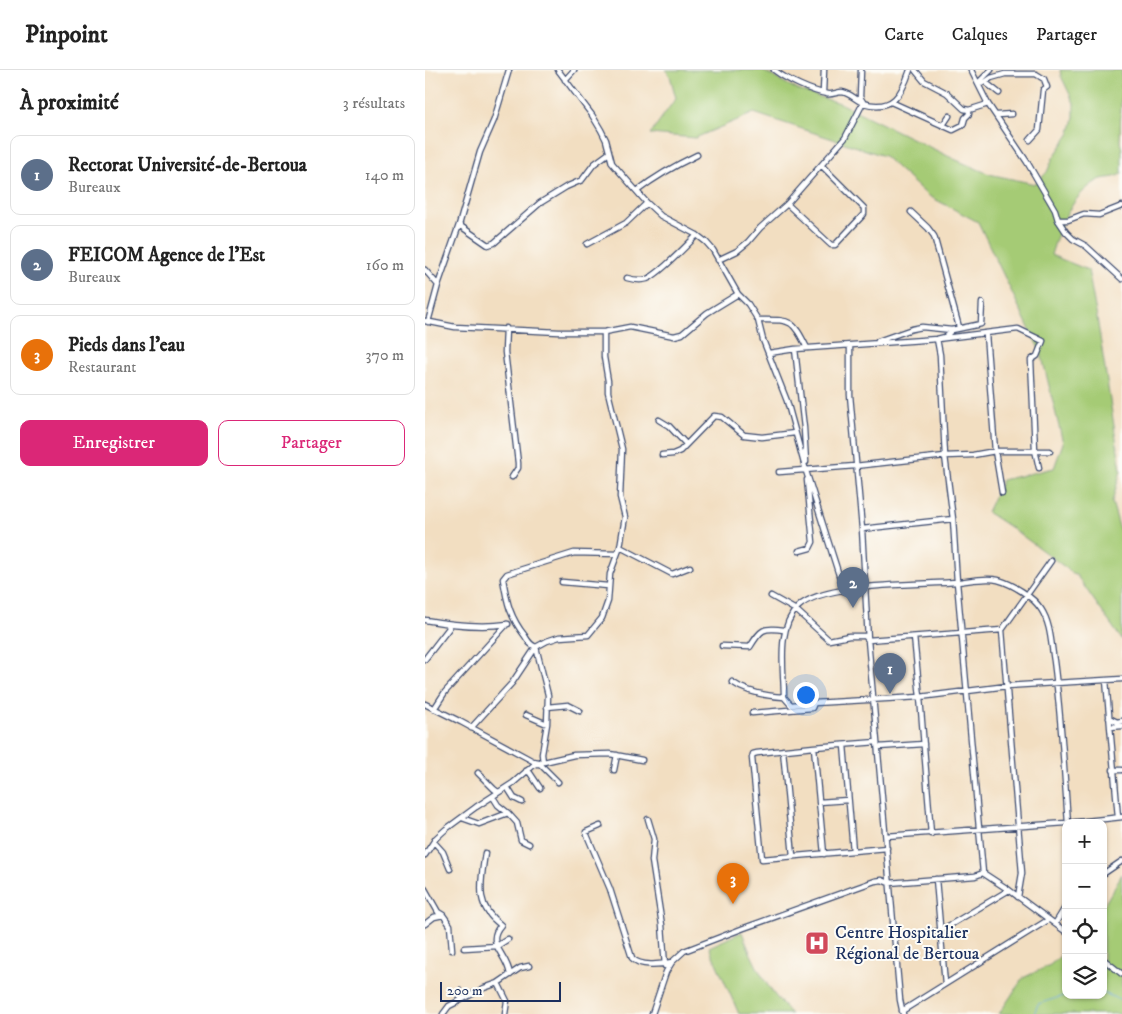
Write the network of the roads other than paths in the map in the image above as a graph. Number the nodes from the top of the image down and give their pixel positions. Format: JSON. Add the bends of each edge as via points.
{"nodes":[{"id":1,"x":509,"y":70,"type":"edge"},
{"id":2,"x":558,"y":70,"type":"edge"},
{"id":3,"x":574,"y":70,"type":"edge"},
{"id":4,"x":774,"y":70,"type":"edge"},
{"id":5,"x":824,"y":70,"type":"edge"},
{"id":6,"x":861,"y":70,"type":"edge"},
{"id":7,"x":910,"y":70,"type":"edge"},
{"id":8,"x":915,"y":70,"type":"edge"},
{"id":9,"x":971,"y":70,"type":"edge"},
{"id":10,"x":991,"y":70,"type":"edge"},
{"id":11,"x":565,"y":80,"type":"junction"},
{"id":12,"x":985,"y":82,"type":"junction"},
{"id":13,"x":978,"y":83,"type":"junction"},
{"id":14,"x":823,"y":92,"type":"junction"},
{"id":15,"x":999,"y":93,"type":"dead end"},
{"id":16,"x":891,"y":102,"type":"junction"},
{"id":17,"x":863,"y":103,"type":"junction"},
{"id":18,"x":988,"y":104,"type":"junction"},
{"id":19,"x":969,"y":110,"type":"junction"},
{"id":20,"x":1012,"y":114,"type":"dead end"},
{"id":21,"x":997,"y":115,"type":"junction"},
{"id":22,"x":949,"y":116,"type":"dead end"},
{"id":23,"x":943,"y":125,"type":"junction"},
{"id":24,"x":1031,"y":140,"type":"dead end"},
{"id":25,"x":609,"y":153,"type":"junction"},
{"id":26,"x":697,"y":155,"type":"dead end"},
{"id":27,"x":822,"y":166,"type":"junction"},
{"id":28,"x":637,"y":192,"type":"junction"},
{"id":29,"x":647,"y":203,"type":"junction"},
{"id":30,"x":787,"y":204,"type":"junction"},
{"id":31,"x":1122,"y":206,"type":"edge"},
{"id":32,"x":911,"y":212,"type":"dead end"},
{"id":33,"x":1058,"y":220,"type":"junction"},
{"id":34,"x":459,"y":225,"type":"junction"},
{"id":35,"x":697,"y":235,"type":"junction"},
{"id":36,"x":587,"y":244,"type":"dead end"},
{"id":37,"x":718,"y":260,"type":"junction"},
{"id":38,"x":425,"y":270,"type":"edge"},
{"id":39,"x":627,"y":278,"type":"dead end"},
{"id":40,"x":1122,"y":279,"type":"edge"},
{"id":41,"x":438,"y":285,"type":"junction"},
{"id":42,"x":738,"y":294,"type":"junction"},
{"id":43,"x":982,"y":303,"type":"dead end"},
{"id":44,"x":755,"y":312,"type":"junction"},
{"id":45,"x":759,"y":320,"type":"junction"},
{"id":46,"x":770,"y":320,"type":"junction"},
{"id":47,"x":426,"y":321,"type":"edge"},
{"id":48,"x":959,"y":327,"type":"junction"},
{"id":49,"x":506,"y":328,"type":"junction"},
{"id":50,"x":952,"y":330,"type":"junction"},
{"id":51,"x":604,"y":332,"type":"junction"},
{"id":52,"x":986,"y":334,"type":"junction"},
{"id":53,"x":937,"y":339,"type":"junction"},
{"id":54,"x":850,"y":346,"type":"junction"},
{"id":55,"x":807,"y":348,"type":"junction"},
{"id":56,"x":795,"y":349,"type":"junction"},
{"id":57,"x":769,"y":353,"type":"junction"},
{"id":58,"x":659,"y":420,"type":"dead end"},
{"id":59,"x":795,"y":433,"type":"junction"},
{"id":60,"x":686,"y":444,"type":"junction"},
{"id":61,"x":1035,"y":450,"type":"junction"},
{"id":62,"x":995,"y":451,"type":"junction"},
{"id":63,"x":1050,"y":451,"type":"dead end"},
{"id":64,"x":662,"y":455,"type":"dead end"},
{"id":65,"x":945,"y":456,"type":"junction"},
{"id":66,"x":855,"y":466,"type":"junction"},
{"id":67,"x":1039,"y":468,"type":"dead end"},
{"id":68,"x":806,"y":470,"type":"junction"},
{"id":69,"x":779,"y":472,"type":"dead end"},
{"id":70,"x":512,"y":478,"type":"dead end"},
{"id":71,"x":1002,"y":493,"type":"dead end"},
{"id":72,"x":953,"y":519,"type":"junction"},
{"id":73,"x":862,"y":529,"type":"junction"},
{"id":74,"x":620,"y":547,"type":"junction"},
{"id":75,"x":799,"y":551,"type":"dead end"},
{"id":76,"x":617,"y":554,"type":"junction"},
{"id":77,"x":1051,"y":561,"type":"dead end"},
{"id":78,"x":690,"y":567,"type":"dead end"},
{"id":79,"x":562,"y":582,"type":"dead end"},
{"id":80,"x":957,"y":582,"type":"junction"},
{"id":81,"x":609,"y":586,"type":"junction"},
{"id":82,"x":865,"y":587,"type":"junction"},
{"id":83,"x":844,"y":591,"type":"junction"},
{"id":84,"x":1027,"y":595,"type":"junction"},
{"id":85,"x":771,"y":596,"type":"dead end"},
{"id":86,"x":796,"y":610,"type":"junction"},
{"id":87,"x":425,"y":620,"type":"edge"},
{"id":88,"x":515,"y":623,"type":"junction"},
{"id":89,"x":448,"y":624,"type":"junction"},
{"id":90,"x":507,"y":624,"type":"junction"},
{"id":91,"x":785,"y":630,"type":"junction"},
{"id":92,"x":1002,"y":630,"type":"junction"},
{"id":93,"x":962,"y":633,"type":"junction"},
{"id":94,"x":914,"y":637,"type":"junction"},
{"id":95,"x":868,"y":640,"type":"junction"},
{"id":96,"x":722,"y":646,"type":"dead end"},
{"id":97,"x":536,"y":647,"type":"junction"},
{"id":98,"x":425,"y":659,"type":"edge"},
{"id":99,"x":1122,"y":679,"type":"edge"},
{"id":100,"x":1106,"y":680,"type":"junction"},
{"id":101,"x":731,"y":682,"type":"dead end"},
{"id":102,"x":1057,"y":682,"type":"junction"},
{"id":103,"x":1007,"y":686,"type":"junction"},
{"id":104,"x":968,"y":692,"type":"junction"},
{"id":105,"x":920,"y":696,"type":"junction"},
{"id":106,"x":784,"y":697,"type":"junction"},
{"id":107,"x":873,"y":698,"type":"junction"},
{"id":108,"x":814,"y":703,"type":"junction"},
{"id":109,"x":425,"y":704,"type":"edge"},
{"id":110,"x":547,"y":708,"type":"junction"},
{"id":111,"x":434,"y":709,"type":"junction"},
{"id":112,"x":580,"y":711,"type":"dead end"},
{"id":113,"x":752,"y":712,"type":"dead end"},
{"id":114,"x":526,"y":715,"type":"dead end"},
{"id":115,"x":1109,"y":718,"type":"junction"},
{"id":116,"x":1122,"y":721,"type":"edge"},
{"id":117,"x":547,"y":724,"type":"junction"},
{"id":118,"x":1122,"y":726,"type":"edge"},
{"id":119,"x":1109,"y":727,"type":"junction"},
{"id":120,"x":471,"y":728,"type":"junction"},
{"id":121,"x":924,"y":744,"type":"junction"},
{"id":122,"x":844,"y":745,"type":"junction"},
{"id":123,"x":878,"y":745,"type":"junction"},
{"id":124,"x":814,"y":747,"type":"junction"},
{"id":125,"x":783,"y":750,"type":"junction"},
{"id":126,"x":617,"y":755,"type":"junction"},
{"id":127,"x":642,"y":760,"type":"dead end"},
{"id":128,"x":543,"y":762,"type":"junction"},
{"id":129,"x":535,"y":764,"type":"junction"},
{"id":130,"x":614,"y":770,"type":"dead end"},
{"id":131,"x":1113,"y":770,"type":"junction"},
{"id":132,"x":1122,"y":770,"type":"edge"},
{"id":133,"x":526,"y":771,"type":"junction"},
{"id":134,"x":478,"y":772,"type":"dead end"},
{"id":135,"x":558,"y":782,"type":"dead end"},
{"id":136,"x":507,"y":787,"type":"junction"},
{"id":137,"x":540,"y":788,"type":"dead end"},
{"id":138,"x":498,"y":792,"type":"junction"},
{"id":139,"x":493,"y":797,"type":"junction"},
{"id":140,"x":848,"y":800,"type":"junction"},
{"id":141,"x":522,"y":802,"type":"dead end"},
{"id":142,"x":819,"y":802,"type":"junction"},
{"id":143,"x":508,"y":813,"type":"junction"},
{"id":144,"x":1120,"y":817,"type":"edge"},
{"id":145,"x":462,"y":818,"type":"junction"},
{"id":146,"x":648,"y":819,"type":"dead end"},
{"id":147,"x":1067,"y":819,"type":"edge"},
{"id":148,"x":1102,"y":819,"type":"edge"},
{"id":149,"x":1062,"y":823,"type":"edge"},
{"id":150,"x":600,"y":826,"type":"dead end"},
{"id":151,"x":1019,"y":827,"type":"junction"},
{"id":152,"x":979,"y":829,"type":"junction"},
{"id":153,"x":931,"y":834,"type":"junction"},
{"id":154,"x":886,"y":836,"type":"junction"},
{"id":155,"x":434,"y":842,"type":"junction"},
{"id":156,"x":529,"y":844,"type":"dead end"},
{"id":157,"x":887,"y":848,"type":"junction"},
{"id":158,"x":853,"y":851,"type":"junction"},
{"id":159,"x":485,"y":853,"type":"dead end"},
{"id":160,"x":823,"y":854,"type":"junction"},
{"id":161,"x":425,"y":855,"type":"edge"},
{"id":162,"x":793,"y":856,"type":"junction"},
{"id":163,"x":1122,"y":861,"type":"edge"},
{"id":164,"x":450,"y":869,"type":"dead end"},
{"id":165,"x":1107,"y":871,"type":"edge"},
{"id":166,"x":983,"y":873,"type":"junction"},
{"id":167,"x":936,"y":879,"type":"junction"},
{"id":168,"x":889,"y":883,"type":"junction"},
{"id":169,"x":425,"y":889,"type":"edge"},
{"id":170,"x":1009,"y":890,"type":"junction"},
{"id":171,"x":1018,"y":897,"type":"junction"},
{"id":172,"x":1064,"y":909,"type":"edge"},
{"id":173,"x":443,"y":915,"type":"junction"},
{"id":174,"x":1048,"y":920,"type":"junction"},
{"id":175,"x":425,"y":924,"type":"edge"},
{"id":176,"x":1055,"y":924,"type":"junction"},
{"id":177,"x":1062,"y":929,"type":"edge"},
{"id":178,"x":940,"y":931,"type":"junction"},
{"id":179,"x":895,"y":937,"type":"junction"},
{"id":180,"x":508,"y":939,"type":"dead end"},
{"id":181,"x":497,"y":946,"type":"junction"},
{"id":182,"x":464,"y":948,"type":"dead end"},
{"id":183,"x":452,"y":950,"type":"dead end"},
{"id":184,"x":671,"y":962,"type":"junction"},
{"id":185,"x":1107,"y":962,"type":"edge"},
{"id":186,"x":665,"y":964,"type":"junction"},
{"id":187,"x":529,"y":966,"type":"dead end"},
{"id":188,"x":666,"y":972,"type":"junction"},
{"id":189,"x":1122,"y":974,"type":"edge"},
{"id":190,"x":510,"y":975,"type":"junction"},
{"id":191,"x":498,"y":983,"type":"junction"},
{"id":192,"x":945,"y":984,"type":"junction"},
{"id":193,"x":460,"y":991,"type":"dead end"},
{"id":194,"x":461,"y":1000,"type":"junction"},
{"id":195,"x":902,"y":1013,"type":"edge"},
{"id":196,"x":443,"y":1014,"type":"edge"},
{"id":197,"x":505,"y":1014,"type":"edge"},
{"id":198,"x":652,"y":1014,"type":"edge"}],
"edges":[{"from":1,"to":34,"type":"street"},
{"from":2,"to":11,"type":"street"},
{"from":3,"to":11,"type":"street"},
{"from":4,"to":14,"type":"street","via":[[790,80]]},
{"from":5,"to":14,"type":"street"},
{"from":6,"to":17,"type":"street","via":[[860,97]]},
{"from":7,"to":16,"type":"street","via":[[903,89]]},
{"from":8,"to":19,"type":"street","via":[[924,81]]},
{"from":9,"to":13,"type":"street"},
{"from":10,"to":13,"type":"street"},
{"from":11,"to":25,"type":"street","via":[[596,122]]},
{"from":12,"to":13,"type":"street"},
{"from":12,"to":15,"type":"street"},
{"from":12,"to":24,"type":"street","via":[[1005,74],[1036,74],[1044,79],[1047,87],[1041,98],[1039,130]]},
{"from":13,"to":18,"type":"street"},
{"from":14,"to":17,"type":"street","via":[[843,92]]},
{"from":16,"to":17,"type":"street"},
{"from":16,"to":23,"type":"street"},
{"from":17,"to":27,"type":"street","via":[[845,138]]},
{"from":18,"to":19,"type":"street"},
{"from":18,"to":21,"type":"street"},
{"from":19,"to":23,"type":"street","via":[[963,125],[957,130]]},
{"from":20,"to":21,"type":"street"},
{"from":21,"to":33,"type":"street","via":[[1032,170]]},
{"from":22,"to":23,"type":"street"},
{"from":25,"to":28,"type":"street","via":[[612,162]]},
{"from":25,"to":34,"type":"street","via":[[594,164],[582,180],[540,203],[493,243],[481,242]]},
{"from":26,"to":28,"type":"street","via":[[679,163]]},
{"from":27,"to":30,"type":"street"},
{"from":27,"to":30,"type":"street","via":[[863,208],[863,214],[835,245],[831,246]]},
{"from":28,"to":29,"type":"street"},
{"from":29,"to":35,"type":"street","via":[[668,221]]},
{"from":29,"to":36,"type":"street","via":[[626,223]]},
{"from":30,"to":37,"type":"street","via":[[737,251]]},
{"from":31,"to":33,"type":"street","via":[[1099,214]]},
{"from":32,"to":48,"type":"street","via":[[934,236]]},
{"from":33,"to":40,"type":"street","via":[[1069,236],[1086,246]]},
{"from":34,"to":41,"type":"street"},
{"from":35,"to":37,"type":"street","via":[[713,250]]},
{"from":35,"to":39,"type":"street","via":[[648,279],[637,281]]},
{"from":37,"to":42,"type":"street"},
{"from":38,"to":41,"type":"street"},
{"from":41,"to":47,"type":"street"},
{"from":42,"to":44,"type":"street"},
{"from":42,"to":51,"type":"street","via":[[707,313],[682,334],[674,336],[630,327]]},
{"from":43,"to":48,"type":"street","via":[[981,324]]},
{"from":44,"to":45,"type":"street"},
{"from":44,"to":46,"type":"street"},
{"from":45,"to":46,"type":"street"},
{"from":45,"to":57,"type":"street"},
{"from":46,"to":55,"type":"street","via":[[791,323]]},
{"from":47,"to":49,"type":"street","via":[[455,327]]},
{"from":48,"to":50,"type":"street"},
{"from":49,"to":51,"type":"street"},
{"from":49,"to":70,"type":"street","via":[[506,366],[518,468]]},
{"from":50,"to":53,"type":"street"},
{"from":50,"to":54,"type":"street","via":[[922,327],[877,342]]},
{"from":51,"to":74,"type":"street","via":[[610,402],[622,449],[620,497],[625,518]]},
{"from":52,"to":53,"type":"street"},
{"from":52,"to":61,"type":"street","via":[[1018,329],[1043,341],[1037,356],[1031,360]]},
{"from":52,"to":62,"type":"street"},
{"from":53,"to":54,"type":"street"},
{"from":53,"to":65,"type":"street"},
{"from":54,"to":55,"type":"street"},
{"from":54,"to":66,"type":"street"},
{"from":55,"to":56,"type":"street"},
{"from":56,"to":57,"type":"street"},
{"from":56,"to":68,"type":"street"},
{"from":57,"to":59,"type":"street"},
{"from":58,"to":60,"type":"street"},
{"from":59,"to":60,"type":"street","via":[[762,437],[744,435],[722,417],[714,416]]},
{"from":59,"to":68,"type":"street"},
{"from":60,"to":64,"type":"street","via":[[676,453]]},
{"from":61,"to":62,"type":"street"},
{"from":61,"to":63,"type":"street"},
{"from":61,"to":67,"type":"street"},
{"from":62,"to":65,"type":"street"},
{"from":62,"to":71,"type":"street"},
{"from":65,"to":66,"type":"street"},
{"from":65,"to":72,"type":"street"},
{"from":66,"to":68,"type":"street"},
{"from":66,"to":73,"type":"street"},
{"from":68,"to":69,"type":"street"},
{"from":68,"to":75,"type":"street","via":[[813,542],[809,548]]},
{"from":68,"to":83,"type":"street"},
{"from":72,"to":73,"type":"street"},
{"from":72,"to":80,"type":"street"},
{"from":73,"to":82,"type":"street"},
{"from":74,"to":76,"type":"street"},
{"from":74,"to":78,"type":"street","via":[[672,574]]},
{"from":76,"to":81,"type":"street","via":[[609,574]]},
{"from":76,"to":88,"type":"street","via":[[574,553],[507,574],[503,579],[505,592]]},
{"from":77,"to":84,"type":"street"},
{"from":79,"to":81,"type":"street"},
{"from":80,"to":82,"type":"street"},
{"from":80,"to":84,"type":"street","via":[[999,580]]},
{"from":80,"to":93,"type":"street"},
{"from":81,"to":97,"type":"street","via":[[602,618],[588,635],[559,637]]},
{"from":82,"to":83,"type":"street"},
{"from":82,"to":95,"type":"street"},
{"from":83,"to":86,"type":"street","via":[[818,595]]},
{"from":84,"to":92,"type":"street"},
{"from":84,"to":102,"type":"street","via":[[1043,611]]},
{"from":85,"to":86,"type":"street"},
{"from":86,"to":91,"type":"street"},
{"from":86,"to":95,"type":"street","via":[[829,640],[849,636],[865,636]]},
{"from":87,"to":89,"type":"street"},
{"from":88,"to":90,"type":"street"},
{"from":88,"to":97,"type":"street"},
{"from":89,"to":90,"type":"street"},
{"from":89,"to":98,"type":"street","via":[[449,628]]},
{"from":90,"to":111,"type":"street","via":[[451,684]]},
{"from":91,"to":96,"type":"street","via":[[769,628],[759,633],[751,647]]},
{"from":91,"to":106,"type":"street"},
{"from":92,"to":93,"type":"street"},
{"from":92,"to":103,"type":"street"},
{"from":93,"to":94,"type":"street"},
{"from":93,"to":104,"type":"street"},
{"from":94,"to":95,"type":"street"},
{"from":94,"to":105,"type":"street"},
{"from":95,"to":107,"type":"street"},
{"from":97,"to":110,"type":"street","via":[[548,695]]},
{"from":97,"to":120,"type":"street"},
{"from":99,"to":100,"type":"street"},
{"from":100,"to":102,"type":"street"},
{"from":100,"to":115,"type":"street"},
{"from":101,"to":106,"type":"street","via":[[739,687]]},
{"from":102,"to":103,"type":"street"},
{"from":102,"to":147,"type":"street"},
{"from":103,"to":104,"type":"street"},
{"from":103,"to":151,"type":"street"},
{"from":104,"to":105,"type":"street"},
{"from":104,"to":152,"type":"street"},
{"from":105,"to":107,"type":"street"},
{"from":105,"to":121,"type":"street"},
{"from":106,"to":108,"type":"street","via":[[791,705]]},
{"from":107,"to":108,"type":"street"},
{"from":107,"to":123,"type":"street"},
{"from":108,"to":113,"type":"street","via":[[812,708]]},
{"from":109,"to":111,"type":"street"},
{"from":110,"to":112,"type":"street","via":[[568,705]]},
{"from":110,"to":117,"type":"street"},
{"from":111,"to":120,"type":"street"},
{"from":114,"to":117,"type":"street"},
{"from":115,"to":116,"type":"street"},
{"from":115,"to":119,"type":"street"},
{"from":117,"to":128,"type":"street"},
{"from":118,"to":119,"type":"street"},
{"from":119,"to":131,"type":"street"},
{"from":120,"to":128,"type":"street","via":[[533,761]]},
{"from":121,"to":123,"type":"street"},
{"from":121,"to":153,"type":"street"},
{"from":122,"to":123,"type":"street"},
{"from":122,"to":124,"type":"street"},
{"from":122,"to":140,"type":"street"},
{"from":123,"to":154,"type":"street"},
{"from":124,"to":125,"type":"street"},
{"from":124,"to":142,"type":"street"},
{"from":125,"to":162,"type":"street"},
{"from":125,"to":162,"type":"street","via":[[753,754],[752,758],[762,859]]},
{"from":126,"to":127,"type":"street"},
{"from":126,"to":128,"type":"street","via":[[574,755]]},
{"from":126,"to":130,"type":"street"},
{"from":128,"to":129,"type":"street"},
{"from":129,"to":133,"type":"street"},
{"from":129,"to":135,"type":"street","via":[[540,764]]},
{"from":131,"to":132,"type":"street"},
{"from":131,"to":144,"type":"street"},
{"from":133,"to":136,"type":"street"},
{"from":133,"to":137,"type":"street"},
{"from":134,"to":138,"type":"street"},
{"from":136,"to":138,"type":"street"},
{"from":136,"to":141,"type":"street"},
{"from":138,"to":139,"type":"street"},
{"from":139,"to":143,"type":"street"},
{"from":139,"to":145,"type":"street"},
{"from":140,"to":142,"type":"street"},
{"from":140,"to":158,"type":"street"},
{"from":142,"to":160,"type":"street"},
{"from":143,"to":145,"type":"street","via":[[479,824]]},
{"from":143,"to":156,"type":"street","via":[[517,823],[521,840]]},
{"from":144,"to":148,"type":"street"},
{"from":145,"to":155,"type":"street"},
{"from":146,"to":186,"type":"street","via":[[654,839],[651,861]]},
{"from":149,"to":151,"type":"street"},
{"from":150,"to":186,"type":"street","via":[[586,832],[610,889],[632,958],[641,963]]},
{"from":151,"to":152,"type":"street"},
{"from":151,"to":171,"type":"street","via":[[1022,873]]},
{"from":152,"to":153,"type":"street"},
{"from":152,"to":166,"type":"street"},
{"from":153,"to":154,"type":"street"},
{"from":154,"to":157,"type":"street"},
{"from":155,"to":161,"type":"street"},
{"from":155,"to":164,"type":"street","via":[[443,852]]},
{"from":157,"to":158,"type":"street"},
{"from":157,"to":168,"type":"street"},
{"from":158,"to":160,"type":"street"},
{"from":159,"to":181,"type":"street","via":[[480,891],[483,904],[501,925],[494,937]]},
{"from":160,"to":162,"type":"street"},
{"from":163,"to":165,"type":"street"},
{"from":166,"to":167,"type":"street"},
{"from":166,"to":170,"type":"street"},
{"from":167,"to":168,"type":"street"},
{"from":167,"to":178,"type":"street"},
{"from":168,"to":179,"type":"street"},
{"from":168,"to":184,"type":"street","via":[[875,881],[744,928],[692,947]]},
{"from":169,"to":173,"type":"street"},
{"from":170,"to":171,"type":"street"},
{"from":170,"to":178,"type":"street"},
{"from":171,"to":174,"type":"street"},
{"from":172,"to":176,"type":"street"},
{"from":173,"to":175,"type":"street"},
{"from":173,"to":183,"type":"street","via":[[450,925]]},
{"from":174,"to":176,"type":"street"},
{"from":174,"to":192,"type":"street"},
{"from":176,"to":177,"type":"street"},
{"from":178,"to":179,"type":"street"},
{"from":178,"to":192,"type":"street"},
{"from":179,"to":195,"type":"street"},
{"from":180,"to":181,"type":"street"},
{"from":181,"to":182,"type":"street"},
{"from":181,"to":190,"type":"street"},
{"from":184,"to":186,"type":"street"},
{"from":184,"to":188,"type":"street"},
{"from":185,"to":189,"type":"street"},
{"from":186,"to":188,"type":"street"},
{"from":187,"to":190,"type":"street"},
{"from":188,"to":198,"type":"street"},
{"from":190,"to":191,"type":"street"},
{"from":191,"to":194,"type":"street"},
{"from":191,"to":197,"type":"street","via":[[507,1000]]},
{"from":192,"to":195,"type":"street"},
{"from":193,"to":194,"type":"street"},
{"from":194,"to":196,"type":"street","via":[[449,1006]]}]}
